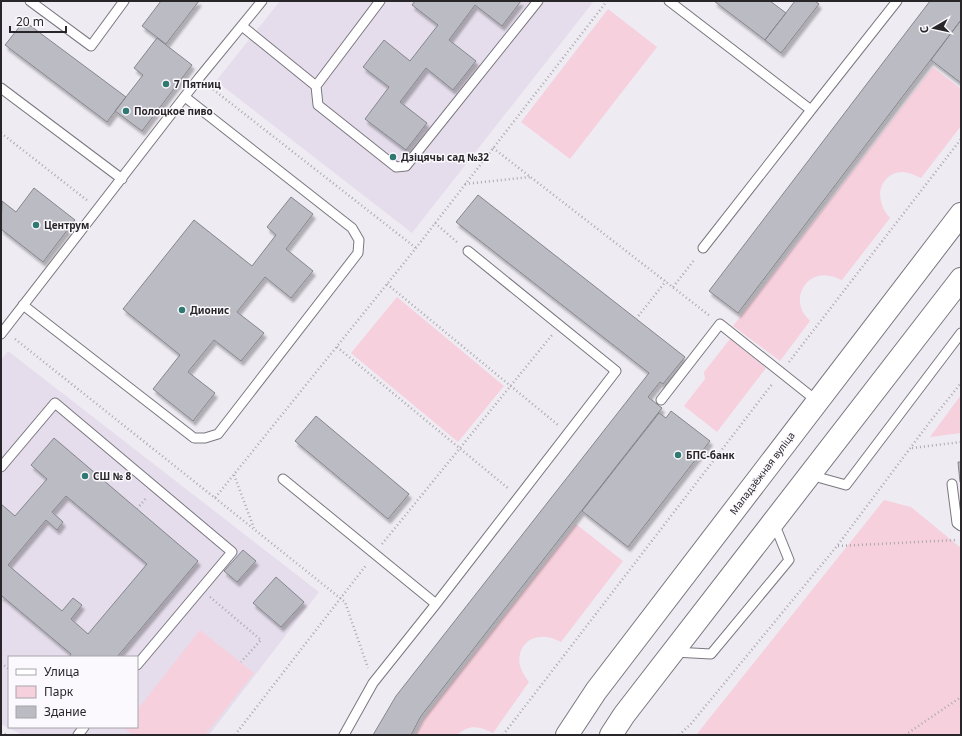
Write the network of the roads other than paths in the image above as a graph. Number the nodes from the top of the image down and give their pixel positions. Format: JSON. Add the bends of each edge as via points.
{"nodes":[{"id":1,"x":30,"y":1,"type":"edge"},
{"id":2,"x":124,"y":1,"type":"edge"},
{"id":3,"x":262,"y":1,"type":"edge"},
{"id":4,"x":380,"y":1,"type":"edge"},
{"id":5,"x":538,"y":1,"type":"edge"},
{"id":6,"x":669,"y":1,"type":"edge"},
{"id":7,"x":897,"y":1,"type":"edge"},
{"id":8,"x":242,"y":26,"type":"junction"},
{"id":9,"x":316,"y":86,"type":"junction"},
{"id":10,"x":1,"y":88,"type":"edge"},
{"id":11,"x":185,"y":97,"type":"junction"},
{"id":12,"x":811,"y":110,"type":"junction"},
{"id":13,"x":122,"y":179,"type":"junction"},
{"id":14,"x":961,"y":214,"type":"edge"},
{"id":15,"x":702,"y":248,"type":"road end"},
{"id":16,"x":468,"y":251,"type":"road end"},
{"id":17,"x":961,"y":279,"type":"edge"},
{"id":18,"x":23,"y":305,"type":"junction"},
{"id":19,"x":961,"y":333,"type":"edge"},
{"id":20,"x":1,"y":334,"type":"edge"},
{"id":21,"x":661,"y":400,"type":"dead end"},
{"id":22,"x":817,"y":401,"type":"junction"},
{"id":23,"x":1,"y":467,"type":"edge"},
{"id":24,"x":809,"y":475,"type":"junction"},
{"id":25,"x":283,"y":479,"type":"dead end"},
{"id":26,"x":952,"y":484,"type":"dead end"},
{"id":27,"x":774,"y":520,"type":"junction"},
{"id":28,"x":961,"y":526,"type":"edge"},
{"id":29,"x":436,"y":604,"type":"junction"},
{"id":30,"x":672,"y":652,"type":"junction"},
{"id":31,"x":138,"y":663,"type":"edge"},
{"id":32,"x":344,"y":735,"type":"edge"},
{"id":33,"x":567,"y":735,"type":"edge"},
{"id":34,"x":611,"y":735,"type":"edge"}],
"edges":[{"from":1,"to":2,"type":"lane","via":[[91,46]]},
{"from":3,"to":8,"type":"lane"},
{"from":4,"to":9,"type":"lane"},
{"from":5,"to":9,"type":"lane","via":[[406,166],[396,167],[318,106]]},
{"from":6,"to":12,"type":"lane"},
{"from":7,"to":12,"type":"lane"},
{"from":8,"to":9,"type":"lane"},
{"from":8,"to":11,"type":"lane"},
{"from":10,"to":13,"type":"lane"},
{"from":11,"to":13,"type":"lane"},
{"from":11,"to":18,"type":"lane","via":[[352,228],[359,240],[358,253],[218,434],[194,438]]},
{"from":12,"to":15,"type":"lane"},
{"from":13,"to":18,"type":"lane"},
{"from":14,"to":22,"type":"main road","name":"Маладзёжная вуліца"},
{"from":16,"to":29,"type":"lane","via":[[616,371]]},
{"from":17,"to":24,"type":"main road"},
{"from":18,"to":20,"type":"lane"},
{"from":19,"to":24,"type":"lane","via":[[846,485]]},
{"from":21,"to":22,"type":"lane","via":[[720,324]]},
{"from":22,"to":33,"type":"main road","name":"Маладзёжная вуліца","via":[[596,691]]},
{"from":23,"to":31,"type":"lane","via":[[55,403],[232,552]]},
{"from":24,"to":27,"type":"main road"},
{"from":25,"to":29,"type":"lane"},
{"from":26,"to":28,"type":"lane","via":[[956,523]]},
{"from":27,"to":30,"type":"main road"},
{"from":27,"to":30,"type":"lane","via":[[789,560],[711,654]]},
{"from":29,"to":32,"type":"lane","via":[[373,683]]},
{"from":30,"to":34,"type":"main road"}]}
